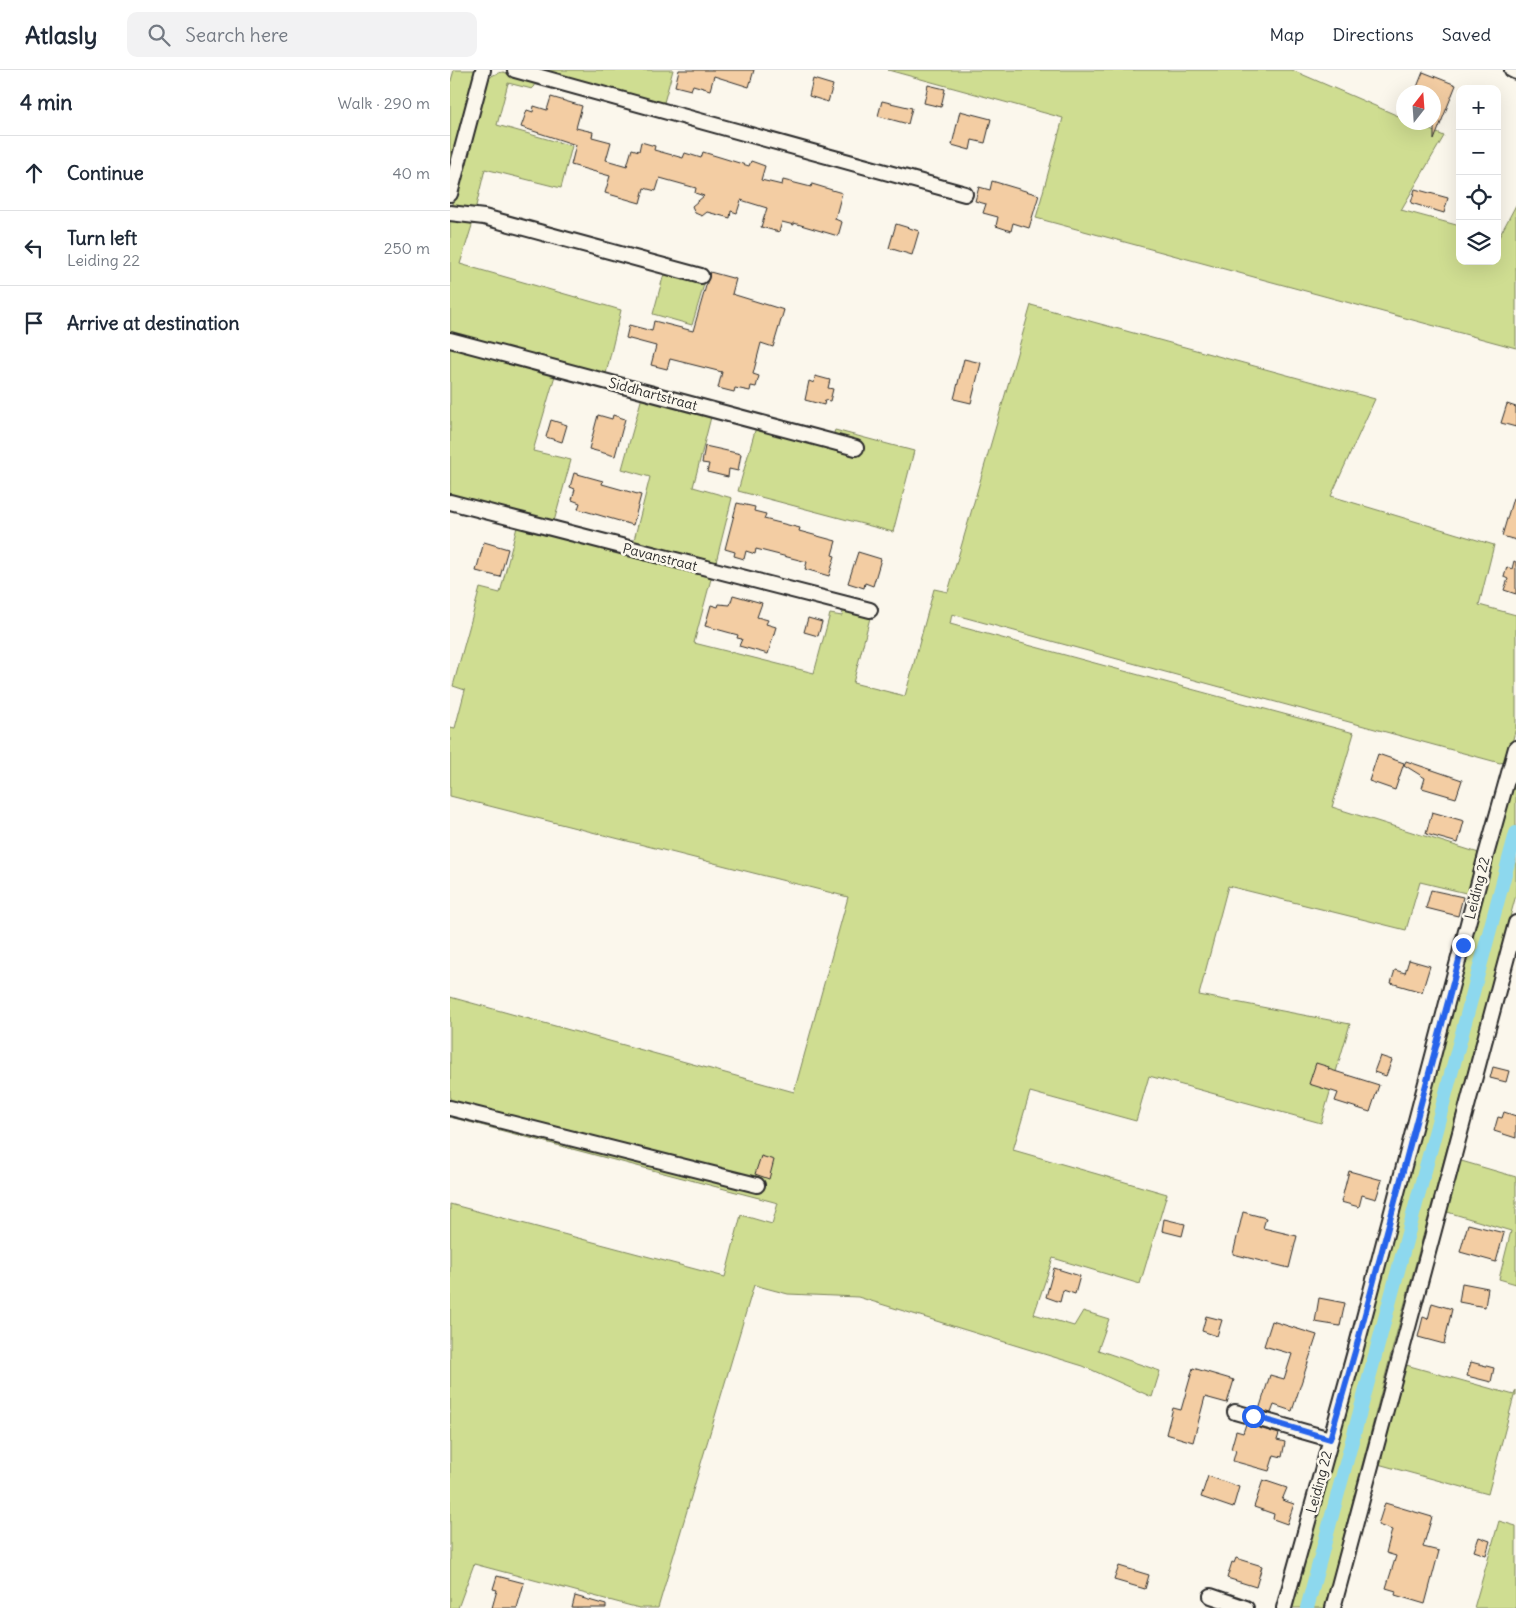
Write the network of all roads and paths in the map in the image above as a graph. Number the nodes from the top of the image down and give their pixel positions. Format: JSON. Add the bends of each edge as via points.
{"nodes":[{"id":1,"x":483,"y":70,"type":"edge"},
{"id":2,"x":515,"y":70,"type":"edge"},
{"id":3,"x":1512,"y":70,"type":"edge"},
{"id":4,"x":1516,"y":72,"type":"edge"},
{"id":5,"x":450,"y":194,"type":"edge"},
{"id":6,"x":965,"y":194,"type":"dead end"},
{"id":7,"x":450,"y":213,"type":"edge"},
{"id":8,"x":701,"y":276,"type":"dead end"},
{"id":9,"x":450,"y":340,"type":"edge"},
{"id":10,"x":856,"y":448,"type":"dead end"},
{"id":11,"x":450,"y":502,"type":"edge"},
{"id":12,"x":870,"y":610,"type":"dead end"},
{"id":13,"x":1516,"y":748,"type":"edge"},
{"id":14,"x":1516,"y":923,"type":"edge"},
{"id":15,"x":450,"y":1108,"type":"edge"},
{"id":16,"x":757,"y":1185,"type":"dead end"},
{"id":17,"x":1235,"y":1412,"type":"dead end"},
{"id":18,"x":1330,"y":1439,"type":"junction"},
{"id":19,"x":1211,"y":1596,"type":"dead end"},
{"id":20,"x":1246,"y":1608,"type":"edge"},
{"id":21,"x":1284,"y":1608,"type":"edge"},
{"id":22,"x":1333,"y":1608,"type":"edge"}],
"edges":[{"from":1,"to":5,"type":"street"},
{"from":2,"to":6,"type":"street"},
{"from":3,"to":4,"type":"street"},
{"from":7,"to":8,"type":"street","via":[[492,220]]},
{"from":9,"to":10,"type":"street","name":"Siddhartstraat"},
{"from":11,"to":12,"type":"street","name":"Pavanstraat"},
{"from":13,"to":18,"type":"street","name":"Leiding 22"},
{"from":14,"to":22,"type":"street"},
{"from":15,"to":16,"type":"street"},
{"from":17,"to":18,"type":"street"},
{"from":18,"to":21,"type":"street","name":"Leiding 22"},
{"from":19,"to":20,"type":"street"}]}
